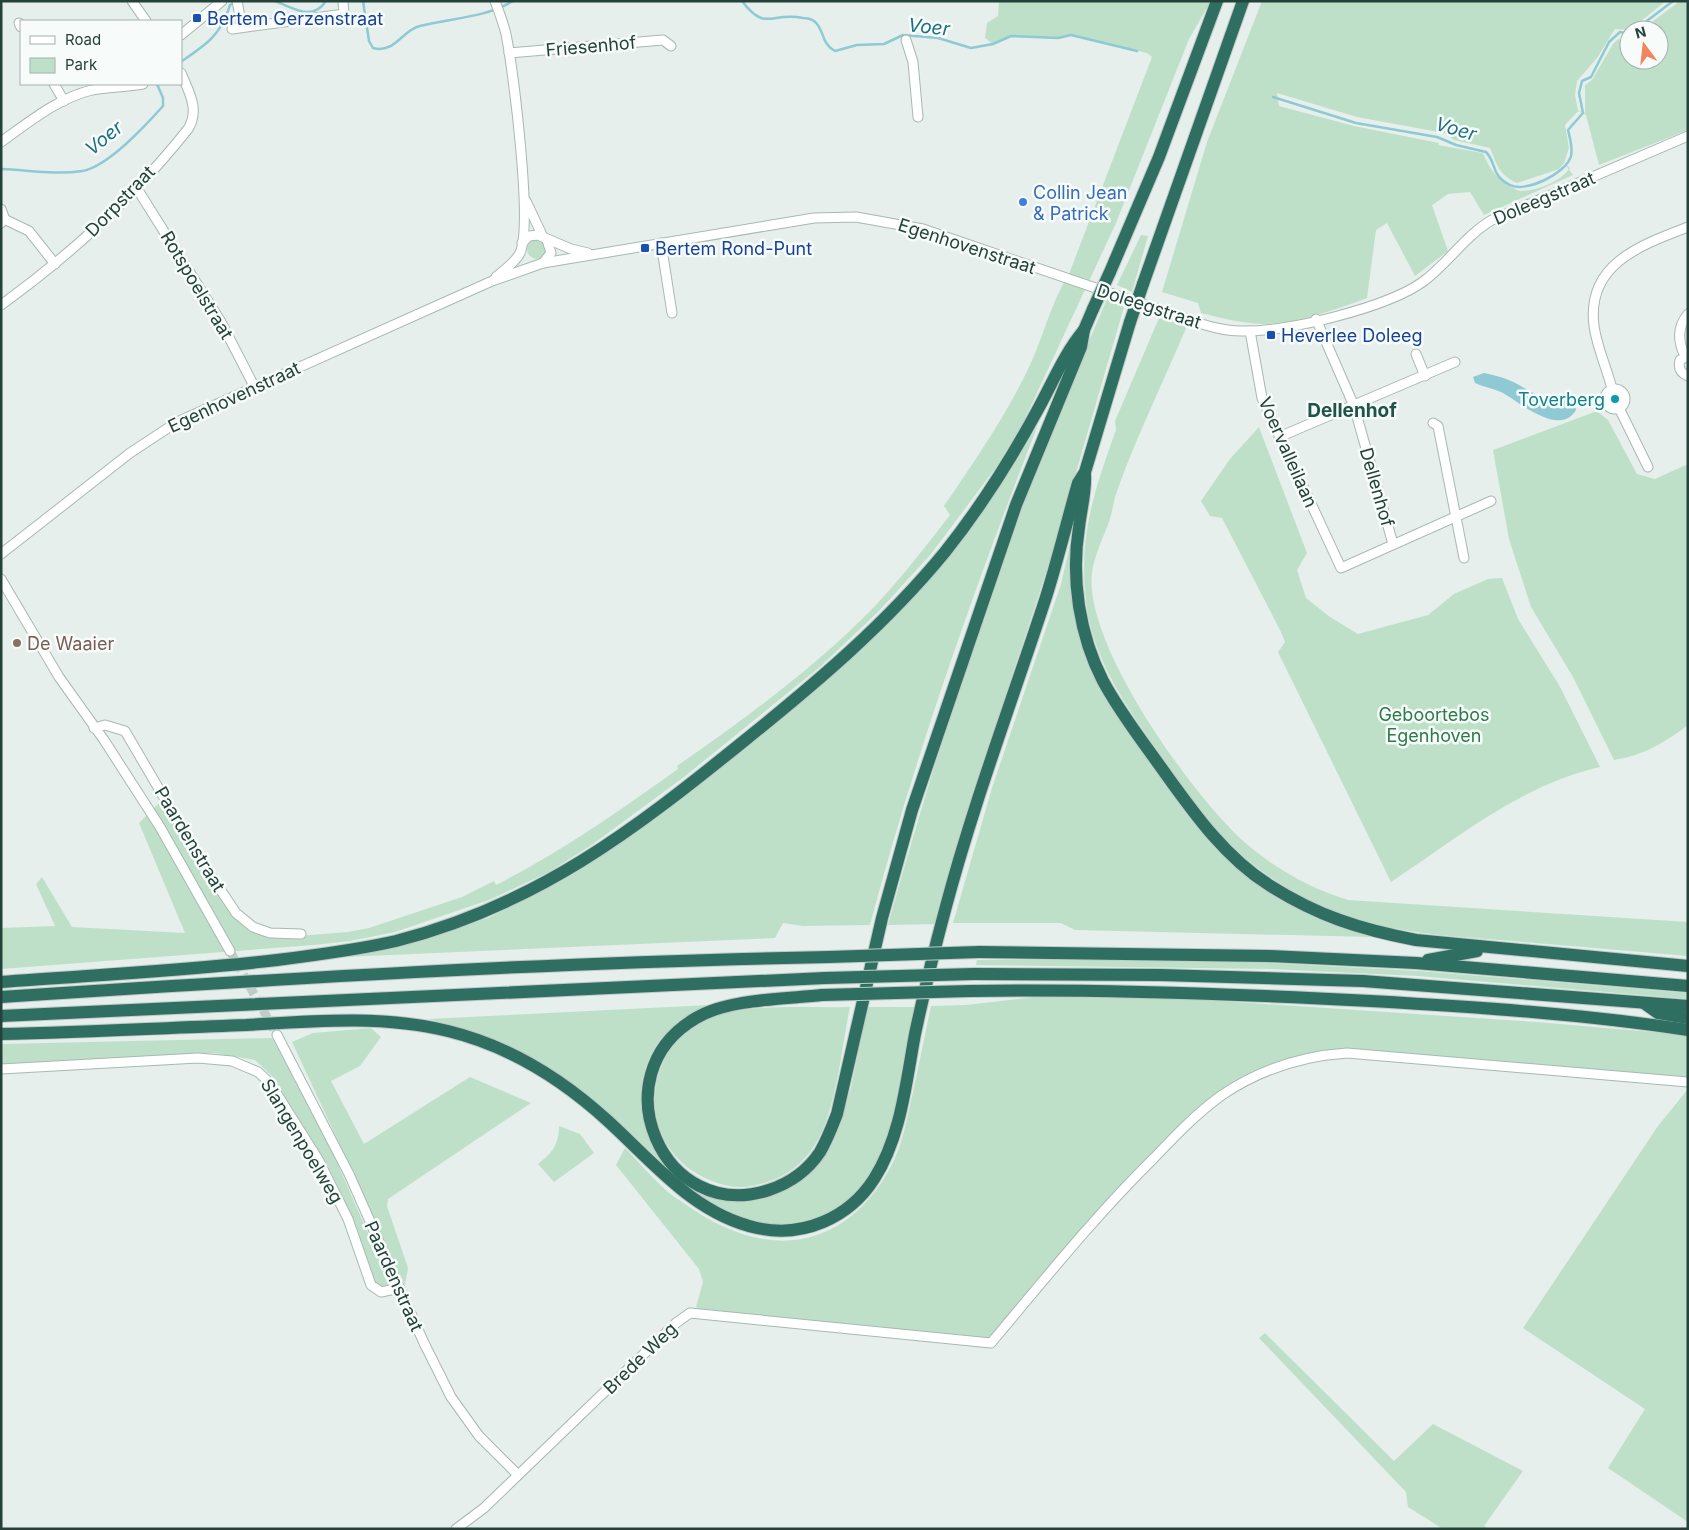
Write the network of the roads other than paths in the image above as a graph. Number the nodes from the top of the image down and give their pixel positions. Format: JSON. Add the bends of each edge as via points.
{"nodes":[{"id":1,"x":132,"y":1,"type":"edge"},
{"id":2,"x":222,"y":1,"type":"edge"},
{"id":3,"x":343,"y":1,"type":"edge"},
{"id":4,"x":1217,"y":1,"type":"edge"},
{"id":5,"x":1243,"y":1,"type":"edge"},
{"id":6,"x":238,"y":4,"type":"edge"},
{"id":7,"x":496,"y":5,"type":"edge"},
{"id":8,"x":145,"y":20,"type":"edge"},
{"id":9,"x":242,"y":27,"type":"junction"},
{"id":10,"x":232,"y":29,"type":"dead end"},
{"id":11,"x":182,"y":34,"type":"edge"},
{"id":12,"x":906,"y":40,"type":"dead end"},
{"id":13,"x":671,"y":46,"type":"dead end"},
{"id":14,"x":509,"y":53,"type":"junction"},
{"id":15,"x":182,"y":76,"type":"edge"},
{"id":16,"x":55,"y":85,"type":"edge"},
{"id":17,"x":134,"y":85,"type":"edge"},
{"id":18,"x":64,"y":101,"type":"junction"},
{"id":19,"x":918,"y":117,"type":"dead end"},
{"id":20,"x":1688,"y":136,"type":"edge"},
{"id":21,"x":1,"y":142,"type":"edge"},
{"id":22,"x":136,"y":187,"type":"junction"},
{"id":23,"x":523,"y":192,"type":"junction"},
{"id":24,"x":1,"y":209,"type":"edge"},
{"id":25,"x":3,"y":221,"type":"edge"},
{"id":26,"x":1688,"y":227,"type":"edge"},
{"id":27,"x":545,"y":238,"type":"junction"},
{"id":28,"x":662,"y":243,"type":"junction"},
{"id":29,"x":521,"y":247,"type":"junction"},
{"id":30,"x":594,"y":254,"type":"junction"},
{"id":31,"x":56,"y":264,"type":"junction"},
{"id":32,"x":541,"y":264,"type":"junction"},
{"id":33,"x":1044,"y":271,"type":"joint"},
{"id":34,"x":492,"y":281,"type":"junction"},
{"id":35,"x":1,"y":305,"type":"edge"},
{"id":36,"x":672,"y":312,"type":"dead end"},
{"id":37,"x":1688,"y":314,"type":"edge"},
{"id":38,"x":1316,"y":320,"type":"junction"},
{"id":39,"x":1084,"y":330,"type":"junction"},
{"id":40,"x":1250,"y":331,"type":"junction"},
{"id":41,"x":1416,"y":354,"type":"dead end"},
{"id":42,"x":1686,"y":356,"type":"edge"},
{"id":43,"x":1455,"y":362,"type":"dead end"},
{"id":44,"x":1425,"y":376,"type":"junction"},
{"id":45,"x":1688,"y":376,"type":"edge"},
{"id":46,"x":254,"y":386,"type":"junction"},
{"id":47,"x":1612,"y":389,"type":"junction"},
{"id":48,"x":1354,"y":406,"type":"junction"},
{"id":49,"x":1620,"y":408,"type":"junction"},
{"id":50,"x":1433,"y":423,"type":"dead end"},
{"id":51,"x":1279,"y":437,"type":"junction"},
{"id":52,"x":1648,"y":467,"type":"dead end"},
{"id":53,"x":1085,"y":472,"type":"junction"},
{"id":54,"x":1491,"y":501,"type":"dead end"},
{"id":55,"x":1456,"y":517,"type":"junction"},
{"id":56,"x":1393,"y":544,"type":"junction"},
{"id":57,"x":1,"y":554,"type":"edge"},
{"id":58,"x":1464,"y":558,"type":"dead end"},
{"id":59,"x":1,"y":579,"type":"edge"},
{"id":60,"x":94,"y":728,"type":"junction"},
{"id":61,"x":300,"y":934,"type":"dead end"},
{"id":62,"x":1502,"y":949,"type":"junction"},
{"id":63,"x":230,"y":951,"type":"tunnel mouth"},
{"id":64,"x":1416,"y":963,"type":"junction"},
{"id":65,"x":1688,"y":966,"type":"edge"},
{"id":66,"x":1,"y":982,"type":"edge"},
{"id":67,"x":1688,"y":986,"type":"edge"},
{"id":68,"x":1,"y":997,"type":"edge"},
{"id":69,"x":1642,"y":1002,"type":"junction"},
{"id":70,"x":1688,"y":1006,"type":"edge"},
{"id":71,"x":1,"y":1016,"type":"edge"},
{"id":72,"x":1688,"y":1018,"type":"edge"},
{"id":73,"x":1688,"y":1030,"type":"edge"},
{"id":74,"x":1,"y":1034,"type":"edge"},
{"id":75,"x":277,"y":1035,"type":"tunnel mouth"},
{"id":76,"x":1,"y":1069,"type":"edge"},
{"id":77,"x":1688,"y":1082,"type":"edge"},
{"id":78,"x":400,"y":1288,"type":"junction"},
{"id":79,"x":518,"y":1475,"type":"junction"},
{"id":80,"x":456,"y":1529,"type":"edge"}],
"edges":[{"from":1,"to":8,"type":"street"},
{"from":2,"to":11,"type":"street"},
{"from":3,"to":9,"type":"street","via":[[344,14]]},
{"from":4,"to":39,"type":"highway","bridge":true,"via":[[1159,157]]},
{"from":5,"to":53,"type":"highway","bridge":true,"via":[[1130,322]]},
{"from":6,"to":9,"type":"street"},
{"from":7,"to":14,"type":"street"},
{"from":9,"to":10,"type":"street"},
{"from":12,"to":19,"type":"street","via":[[913,62]]},
{"from":13,"to":14,"type":"street","name":"Friesenhof","via":[[663,40]]},
{"from":14,"to":23,"type":"street"},
{"from":15,"to":22,"type":"street","name":"Dorpstraat","via":[[193,103],[192,121]]},
{"from":16,"to":18,"type":"street"},
{"from":17,"to":18,"type":"street","via":[[91,90]]},
{"from":18,"to":21,"type":"street"},
{"from":20,"to":38,"type":"street","name":"Doleegstraat","via":[[1492,220],[1431,275],[1404,294],[1376,305]]},
{"from":22,"to":31,"type":"street","name":"Dorpstraat"},
{"from":22,"to":46,"type":"street","name":"Rotspoelstraat","via":[[221,322]]},
{"from":23,"to":27,"type":"street"},
{"from":23,"to":29,"type":"street"},
{"from":24,"to":25,"type":"street"},
{"from":25,"to":31,"type":"street","via":[[29,231]]},
{"from":26,"to":47,"type":"street","via":[[1632,251],[1617,262],[1601,283],[1594,305],[1594,327]]},
{"from":27,"to":29,"type":"street","via":[[534,235]]},
{"from":27,"to":30,"type":"street","name":"Egenhovenstraat"},
{"from":27,"to":32,"type":"street","via":[[551,253]]},
{"from":28,"to":30,"type":"street","name":"Egenhovenstraat"},
{"from":28,"to":33,"type":"street","name":"Egenhovenstraat","via":[[814,218],[856,217],[923,228]]},
{"from":28,"to":36,"type":"street"},
{"from":29,"to":32,"type":"street","via":[[526,262]]},
{"from":29,"to":34,"type":"street","name":"Egenhovenstraat","via":[[511,264]]},
{"from":30,"to":32,"type":"street","name":"Egenhovenstraat"},
{"from":31,"to":35,"type":"street","name":"Dorpstraat"},
{"from":32,"to":34,"type":"street","name":"Egenhovenstraat"},
{"from":33,"to":40,"type":"street","name":"Doleegstraat","via":[[1192,321],[1227,330]]},
{"from":34,"to":46,"type":"street","name":"Egenhovenstraat"},
{"from":37,"to":42,"type":"street","via":[[1680,336]]},
{"from":38,"to":40,"type":"street","name":"Doleegstraat"},
{"from":38,"to":48,"type":"street","name":"Dellenhof"},
{"from":39,"to":66,"type":"highway","via":[[1072,344],[994,485],[944,553],[897,606],[837,664],[746,740],[638,824],[572,869],[527,894],[479,914],[411,937],[364,947],[207,967]]},
{"from":39,"to":73,"type":"highway","bridge":true,"via":[[1081,346],[1016,505],[912,810],[882,918],[853,1038],[838,1114],[820,1153],[791,1180],[757,1194],[710,1190],[671,1164],[657,1144],[648,1115],[647,1092],[651,1072],[665,1044],[680,1028],[721,1008],[822,995],[970,990],[1247,994],[1545,1012]]},
{"from":40,"to":51,"type":"street","name":"Voervalleilaan","via":[[1262,398]]},
{"from":41,"to":44,"type":"street"},
{"from":42,"to":45,"type":"street","via":[[1680,360],[1679,367]]},
{"from":43,"to":44,"type":"street"},
{"from":44,"to":48,"type":"street"},
{"from":46,"to":57,"type":"street","name":"Egenhovenstraat","via":[[161,432]]},
{"from":47,"to":49,"type":"street","via":[[1621,391],[1625,396]]},
{"from":47,"to":49,"type":"street","via":[[1606,394],[1606,403],[1613,409]]},
{"from":48,"to":51,"type":"street"},
{"from":48,"to":56,"type":"street","name":"Dellenhof"},
{"from":49,"to":52,"type":"street"},
{"from":50,"to":55,"type":"street","via":[[1438,426]]},
{"from":51,"to":56,"type":"street","name":"Voervalleilaan","via":[[1341,568]]},
{"from":53,"to":62,"type":"highway","via":[[1076,578],[1079,606],[1092,654],[1102,680],[1129,723],[1212,834],[1267,884],[1336,921],[1416,940]]},
{"from":53,"to":74,"type":"highway","via":[[1078,483],[1047,593],[946,908],[897,1123],[875,1178],[864,1193],[833,1218],[816,1226],[782,1232],[742,1224],[722,1216],[680,1189],[598,1112],[559,1081],[512,1054],[451,1032],[416,1024],[344,1021]]},
{"from":54,"to":55,"type":"street"},
{"from":55,"to":56,"type":"street"},
{"from":55,"to":58,"type":"street"},
{"from":59,"to":60,"type":"street","name":"Paardenstraat"},
{"from":60,"to":61,"type":"street","name":"Paardenstraat","via":[[106,725],[126,731],[200,859],[236,913],[253,927],[270,933]]},
{"from":60,"to":63,"type":"street","name":"Paardenstraat","via":[[160,827]]},
{"from":62,"to":64,"type":"highway","via":[[1458,953]]},
{"from":62,"to":65,"type":"highway"},
{"from":64,"to":67,"type":"highway"},
{"from":64,"to":68,"type":"highway","bridge":true,"via":[[1268,956],[979,952],[688,960],[376,974]]},
{"from":69,"to":70,"type":"highway"},
{"from":69,"to":71,"type":"highway","bridge":true,"via":[[1363,981],[1169,975],[974,974]]},
{"from":69,"to":72,"type":"highway","via":[[1658,1013]]},
{"from":75,"to":78,"type":"street","name":"Paardenstraat","via":[[349,1174]]},
{"from":76,"to":78,"type":"street","name":"Slangenpoelweg","via":[[198,1058],[232,1061],[251,1067],[270,1083],[319,1161],[348,1219],[371,1285],[381,1292]]},
{"from":77,"to":79,"type":"street","name":"Brede Weg","via":[[1347,1053],[1303,1058],[1268,1071],[1223,1095],[1195,1117],[1113,1200],[991,1343],[690,1313]]},
{"from":78,"to":79,"type":"street","name":"Paardenstraat","via":[[450,1397],[479,1436]]},
{"from":79,"to":80,"type":"street","name":"Brede Weg","via":[[484,1508]]}]}
